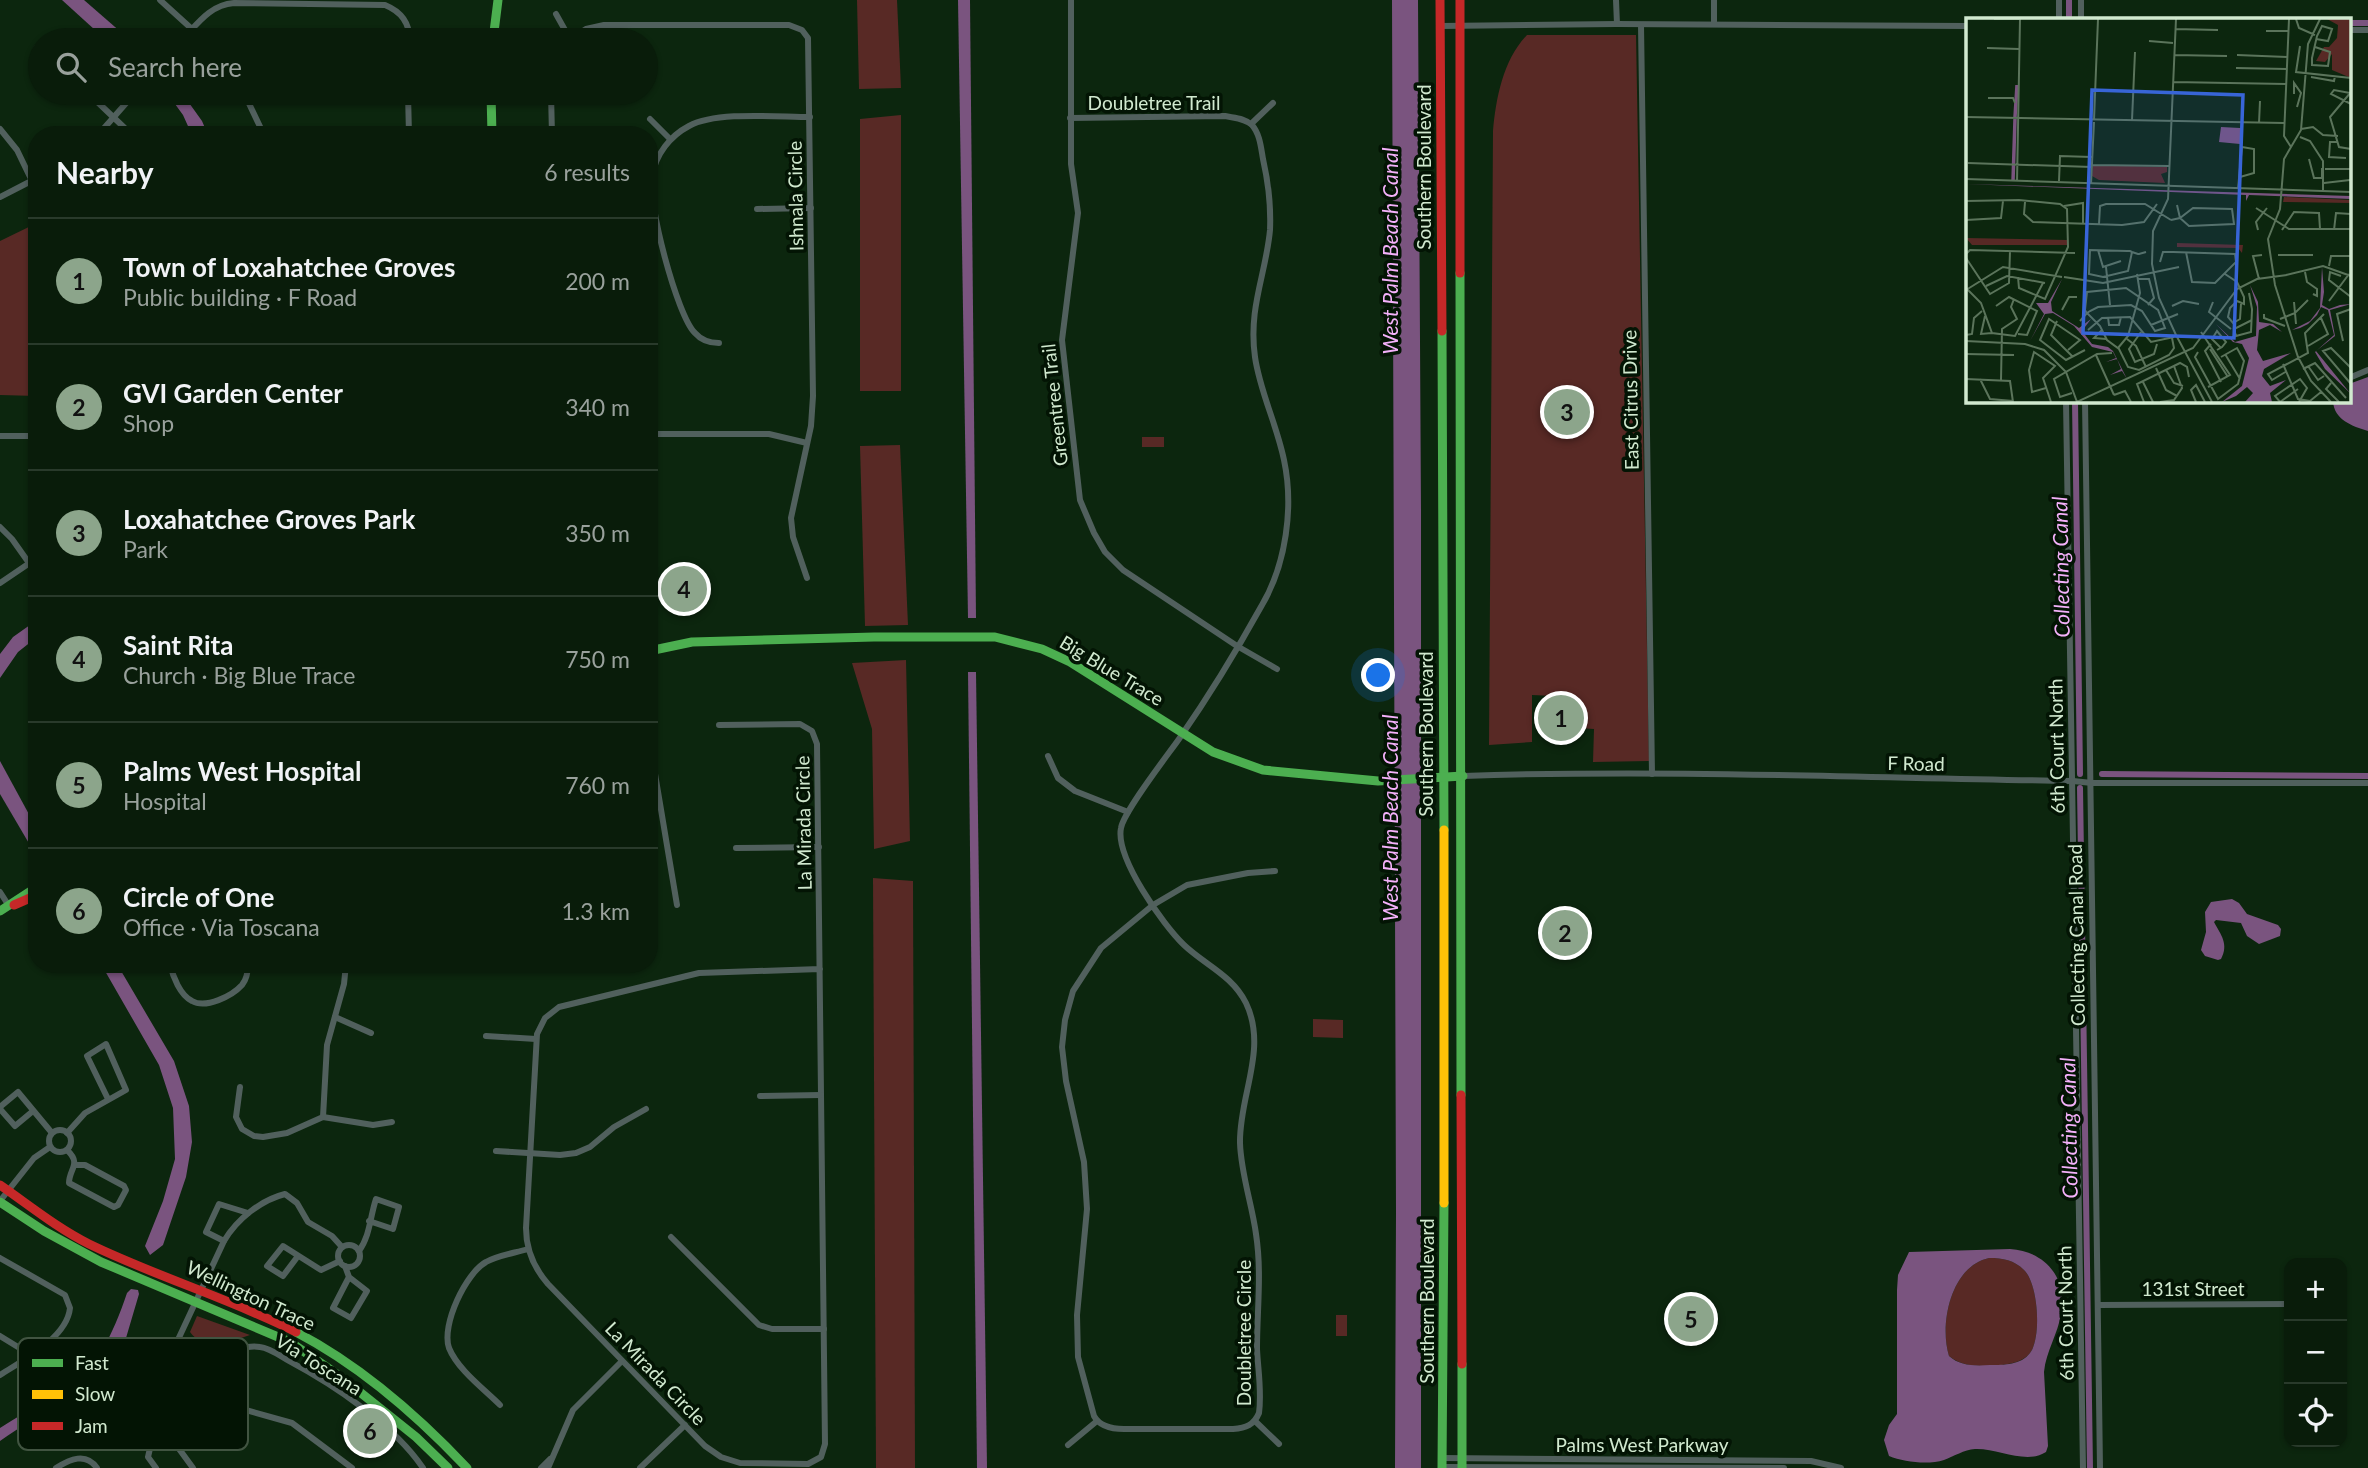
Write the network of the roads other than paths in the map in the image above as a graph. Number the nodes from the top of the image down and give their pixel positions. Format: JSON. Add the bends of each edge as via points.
{"nodes":[{"id":1,"x":160,"y":0,"type":"edge"},
{"id":2,"x":498,"y":0,"type":"edge"},
{"id":3,"x":1071,"y":0,"type":"edge"},
{"id":4,"x":1440,"y":0,"type":"edge"},
{"id":5,"x":1460,"y":0,"type":"edge"},
{"id":6,"x":1616,"y":0,"type":"edge"},
{"id":7,"x":1714,"y":0,"type":"edge"},
{"id":8,"x":2059,"y":0,"type":"edge"},
{"id":9,"x":2081,"y":0,"type":"edge"},
{"id":10,"x":263,"y":2,"type":"edge"},
{"id":11,"x":556,"y":14,"type":"dead end"},
{"id":12,"x":2059,"y":18,"type":"edge"},
{"id":13,"x":2081,"y":18,"type":"edge"},
{"id":14,"x":1617,"y":24,"type":"junction"},
{"id":15,"x":1714,"y":24,"type":"junction"},
{"id":16,"x":1641,"y":25,"type":"junction"},
{"id":17,"x":1440,"y":26,"type":"junction"},
{"id":18,"x":1460,"y":26,"type":"junction"},
{"id":19,"x":1966,"y":26,"type":"edge"},
{"id":20,"x":191,"y":28,"type":"edge"},
{"id":21,"x":193,"y":28,"type":"edge"},
{"id":22,"x":408,"y":28,"type":"edge"},
{"id":23,"x":494,"y":28,"type":"edge"},
{"id":24,"x":563,"y":28,"type":"edge"},
{"id":25,"x":590,"y":28,"type":"edge"},
{"id":26,"x":2350,"y":30,"type":"edge"},
{"id":27,"x":2368,"y":30,"type":"edge"},
{"id":28,"x":1273,"y":103,"type":"dead end"},
{"id":29,"x":102,"y":105,"type":"edge"},
{"id":30,"x":124,"y":105,"type":"edge"},
{"id":31,"x":251,"y":105,"type":"edge"},
{"id":32,"x":408,"y":105,"type":"edge"},
{"id":33,"x":491,"y":105,"type":"edge"},
{"id":34,"x":551,"y":105,"type":"edge"},
{"id":35,"x":114,"y":116,"type":"junction"},
{"id":36,"x":810,"y":117,"type":"junction"},
{"id":37,"x":1070,"y":118,"type":"junction"},
{"id":38,"x":650,"y":119,"type":"dead end"},
{"id":39,"x":1251,"y":124,"type":"junction"},
{"id":40,"x":106,"y":126,"type":"edge"},
{"id":41,"x":123,"y":126,"type":"edge"},
{"id":42,"x":260,"y":126,"type":"edge"},
{"id":43,"x":409,"y":126,"type":"edge"},
{"id":44,"x":492,"y":126,"type":"edge"},
{"id":45,"x":552,"y":126,"type":"edge"},
{"id":46,"x":657,"y":126,"type":"edge"},
{"id":47,"x":658,"y":127,"type":"edge"},
{"id":48,"x":0,"y":129,"type":"edge"},
{"id":49,"x":670,"y":139,"type":"junction"},
{"id":50,"x":658,"y":158,"type":"edge"},
{"id":51,"x":28,"y":169,"type":"edge"},
{"id":52,"x":28,"y":183,"type":"edge"},
{"id":53,"x":0,"y":197,"type":"edge"},
{"id":54,"x":811,"y":208,"type":"junction"},
{"id":55,"x":757,"y":209,"type":"dead end"},
{"id":56,"x":658,"y":227,"type":"edge"},
{"id":57,"x":719,"y":343,"type":"dead end"},
{"id":58,"x":2368,"y":370,"type":"edge"},
{"id":59,"x":2350,"y":378,"type":"edge"},
{"id":60,"x":2066,"y":402,"type":"edge"},
{"id":61,"x":2085,"y":402,"type":"edge"},
{"id":62,"x":658,"y":434,"type":"edge"},
{"id":63,"x":0,"y":436,"type":"edge"},
{"id":64,"x":28,"y":436,"type":"edge"},
{"id":65,"x":807,"y":443,"type":"junction"},
{"id":66,"x":0,"y":527,"type":"edge"},
{"id":67,"x":28,"y":562,"type":"edge"},
{"id":68,"x":28,"y":564,"type":"edge"},
{"id":69,"x":807,"y":578,"type":"dead end"},
{"id":70,"x":0,"y":583,"type":"edge"},
{"id":71,"x":1237,"y":646,"type":"junction"},
{"id":72,"x":658,"y":649,"type":"edge"},
{"id":73,"x":1277,"y":669,"type":"dead end"},
{"id":74,"x":719,"y":725,"type":"dead end"},
{"id":75,"x":1183,"y":733,"type":"junction"},
{"id":76,"x":1048,"y":756,"type":"dead end"},
{"id":77,"x":1651,"y":774,"type":"junction"},
{"id":78,"x":1462,"y":776,"type":"junction"},
{"id":79,"x":1443,"y":778,"type":"junction"},
{"id":80,"x":2073,"y":781,"type":"junction"},
{"id":81,"x":2092,"y":783,"type":"junction"},
{"id":82,"x":2368,"y":783,"type":"edge"},
{"id":83,"x":658,"y":792,"type":"edge"},
{"id":84,"x":1128,"y":812,"type":"junction"},
{"id":85,"x":818,"y":847,"type":"junction"},
{"id":86,"x":736,"y":848,"type":"dead end"},
{"id":87,"x":1275,"y":871,"type":"dead end"},
{"id":88,"x":0,"y":892,"type":"edge"},
{"id":89,"x":28,"y":893,"type":"edge"},
{"id":90,"x":28,"y":900,"type":"edge"},
{"id":91,"x":677,"y":905,"type":"dead end"},
{"id":92,"x":1153,"y":905,"type":"junction"},
{"id":93,"x":4,"y":909,"type":"edge"},
{"id":94,"x":820,"y":969,"type":"junction"},
{"id":95,"x":172,"y":973,"type":"edge"},
{"id":96,"x":247,"y":973,"type":"edge"},
{"id":97,"x":345,"y":973,"type":"edge"},
{"id":98,"x":335,"y":1017,"type":"junction"},
{"id":99,"x":371,"y":1033,"type":"dead end"},
{"id":100,"x":486,"y":1037,"type":"dead end"},
{"id":101,"x":536,"y":1039,"type":"junction"},
{"id":102,"x":240,"y":1087,"type":"dead end"},
{"id":103,"x":821,"y":1095,"type":"junction"},
{"id":104,"x":760,"y":1096,"type":"dead end"},
{"id":105,"x":108,"y":1099,"type":"junction"},
{"id":106,"x":0,"y":1108,"type":"edge"},
{"id":107,"x":646,"y":1109,"type":"dead end"},
{"id":108,"x":33,"y":1111,"type":"junction"},
{"id":109,"x":323,"y":1117,"type":"junction"},
{"id":110,"x":392,"y":1122,"type":"dead end"},
{"id":111,"x":52,"y":1133,"type":"junction"},
{"id":112,"x":67,"y":1133,"type":"junction"},
{"id":113,"x":50,"y":1147,"type":"junction"},
{"id":114,"x":67,"y":1150,"type":"junction"},
{"id":115,"x":496,"y":1151,"type":"dead end"},
{"id":116,"x":530,"y":1153,"type":"junction"},
{"id":117,"x":75,"y":1165,"type":"junction"},
{"id":118,"x":0,"y":1185,"type":"edge"},
{"id":119,"x":9,"y":1191,"type":"junction"},
{"id":120,"x":0,"y":1202,"type":"edge"},
{"id":121,"x":248,"y":1213,"type":"junction"},
{"id":122,"x":369,"y":1221,"type":"junction"},
{"id":123,"x":671,"y":1237,"type":"dead end"},
{"id":124,"x":224,"y":1241,"type":"junction"},
{"id":125,"x":342,"y":1247,"type":"junction"},
{"id":126,"x":528,"y":1250,"type":"junction"},
{"id":127,"x":359,"y":1251,"type":"junction"},
{"id":128,"x":298,"y":1256,"type":"junction"},
{"id":129,"x":0,"y":1258,"type":"edge"},
{"id":130,"x":342,"y":1264,"type":"junction"},
{"id":131,"x":349,"y":1277,"type":"junction"},
{"id":132,"x":201,"y":1290,"type":"junction"},
{"id":133,"x":195,"y":1303,"type":"junction"},
{"id":134,"x":2284,"y":1304,"type":"edge"},
{"id":135,"x":2098,"y":1305,"type":"junction"},
{"id":136,"x":824,"y":1329,"type":"junction"},
{"id":137,"x":0,"y":1336,"type":"edge"},
{"id":138,"x":52,"y":1338,"type":"edge"},
{"id":139,"x":178,"y":1338,"type":"edge"},
{"id":140,"x":18,"y":1347,"type":"edge"},
{"id":141,"x":248,"y":1347,"type":"edge"},
{"id":142,"x":622,"y":1361,"type":"junction"},
{"id":143,"x":18,"y":1364,"type":"edge"},
{"id":144,"x":0,"y":1375,"type":"edge"},
{"id":145,"x":500,"y":1405,"type":"dead end"},
{"id":146,"x":248,"y":1409,"type":"edge"},
{"id":147,"x":1097,"y":1421,"type":"junction"},
{"id":148,"x":1255,"y":1421,"type":"junction"},
{"id":149,"x":685,"y":1425,"type":"junction"},
{"id":150,"x":1279,"y":1444,"type":"dead end"},
{"id":151,"x":1068,"y":1445,"type":"dead end"},
{"id":152,"x":148,"y":1450,"type":"edge"},
{"id":153,"x":180,"y":1450,"type":"edge"},
{"id":154,"x":554,"y":1455,"type":"junction"},
{"id":155,"x":1442,"y":1464,"type":"edge"},
{"id":156,"x":1462,"y":1464,"type":"edge"},
{"id":157,"x":1575,"y":1467,"type":"edge"},
{"id":158,"x":1584,"y":1467,"type":"edge"},
{"id":159,"x":56,"y":1468,"type":"edge"},
{"id":160,"x":97,"y":1468,"type":"edge"},
{"id":161,"x":156,"y":1468,"type":"edge"},
{"id":162,"x":193,"y":1468,"type":"edge"},
{"id":163,"x":352,"y":1468,"type":"edge"},
{"id":164,"x":423,"y":1468,"type":"edge"},
{"id":165,"x":448,"y":1468,"type":"edge"},
{"id":166,"x":467,"y":1468,"type":"edge"},
{"id":167,"x":541,"y":1468,"type":"edge"},
{"id":168,"x":548,"y":1468,"type":"edge"},
{"id":169,"x":640,"y":1468,"type":"edge"},
{"id":170,"x":1784,"y":1468,"type":"edge"},
{"id":171,"x":1841,"y":1468,"type":"edge"},
{"id":172,"x":2083,"y":1468,"type":"edge"},
{"id":173,"x":2100,"y":1468,"type":"edge"}],
"edges":[{"from":1,"to":20,"type":"street"},
{"from":2,"to":23,"type":"main road"},
{"from":3,"to":37,"type":"street","name":"Greentree Trail"},
{"from":4,"to":17,"type":"main road","name":"Southern Boulevard"},
{"from":5,"to":18,"type":"main road","name":"Southern Boulevard"},
{"from":6,"to":14,"type":"street"},
{"from":7,"to":15,"type":"street"},
{"from":8,"to":12,"type":"street"},
{"from":9,"to":13,"type":"street"},
{"from":10,"to":21,"type":"street","via":[[220,6]]},
{"from":10,"to":22,"type":"street","via":[[385,5],[397,11]]},
{"from":11,"to":24,"type":"street"},
{"from":14,"to":16,"type":"street"},
{"from":14,"to":18,"type":"street"},
{"from":15,"to":16,"type":"street"},
{"from":15,"to":19,"type":"street"},
{"from":16,"to":77,"type":"street","name":"East Citrus Drive"},
{"from":17,"to":18,"type":"street"},
{"from":17,"to":79,"type":"main road","name":"Southern Boulevard"},
{"from":18,"to":78,"type":"main road","name":"Southern Boulevard"},
{"from":25,"to":36,"type":"street","name":"Ishnala Circle","via":[[793,26],[805,33],[809,42]]},
{"from":26,"to":27,"type":"street"},
{"from":28,"to":39,"type":"street"},
{"from":29,"to":35,"type":"street"},
{"from":30,"to":35,"type":"street"},
{"from":31,"to":42,"type":"street"},
{"from":32,"to":43,"type":"street"},
{"from":33,"to":44,"type":"main road"},
{"from":34,"to":45,"type":"street"},
{"from":35,"to":40,"type":"street"},
{"from":35,"to":41,"type":"street"},
{"from":36,"to":49,"type":"street","via":[[706,119]]},
{"from":36,"to":54,"type":"street","name":"Ishnala Circle"},
{"from":37,"to":39,"type":"street","name":"Doubletree Trail","via":[[1225,116]]},
{"from":37,"to":71,"type":"street","name":"Greentree Trail","via":[[1078,212],[1062,340],[1080,500],[1105,552],[1123,570]]},
{"from":38,"to":46,"type":"street"},
{"from":39,"to":71,"type":"street","via":[[1267,177],[1270,230],[1255,300],[1255,358],[1284,461],[1288,514],[1282,559],[1265,601]]},
{"from":47,"to":49,"type":"street"},
{"from":48,"to":51,"type":"street"},
{"from":49,"to":50,"type":"street"},
{"from":52,"to":53,"type":"street"},
{"from":54,"to":55,"type":"street"},
{"from":54,"to":65,"type":"street","name":"Ishnala Circle","via":[[813,396]]},
{"from":56,"to":57,"type":"street","via":[[688,323],[702,339]]},
{"from":58,"to":59,"type":"street"},
{"from":60,"to":80,"type":"street","name":"6th Court North"},
{"from":61,"to":81,"type":"street","name":"Collecting Canal Road"},
{"from":62,"to":65,"type":"street","via":[[769,434]]},
{"from":63,"to":64,"type":"street"},
{"from":65,"to":69,"type":"street","name":"Ishnala Circle","via":[[791,518]]},
{"from":66,"to":67,"type":"street"},
{"from":68,"to":70,"type":"street"},
{"from":71,"to":73,"type":"street","name":"Greentree Trail"},
{"from":71,"to":75,"type":"street"},
{"from":72,"to":75,"type":"main road","name":"Big Blue Trace","via":[[692,642],[995,637],[1070,662]]},
{"from":74,"to":85,"type":"street","name":"La Mirada Circle","via":[[800,724],[812,731],[817,744]]},
{"from":75,"to":79,"type":"main road","name":"Big Blue Trace","via":[[1213,752],[1292,775]]},
{"from":75,"to":84,"type":"street"},
{"from":76,"to":84,"type":"street","via":[[1058,778],[1075,791]]},
{"from":77,"to":78,"type":"street","name":"F Road"},
{"from":77,"to":80,"type":"street","name":"F Road"},
{"from":78,"to":79,"type":"main road","name":"Big Blue Trace"},
{"from":78,"to":156,"type":"main road","name":"Southern Boulevard"},
{"from":79,"to":155,"type":"main road","name":"Southern Boulevard"},
{"from":80,"to":81,"type":"street","name":"F Road"},
{"from":80,"to":172,"type":"street","name":"6th Court North"},
{"from":81,"to":82,"type":"street","name":"F Road"},
{"from":81,"to":135,"type":"street","name":"Collecting Canal Road"},
{"from":83,"to":91,"type":"street"},
{"from":84,"to":92,"type":"street","name":"Doubletree Circle","via":[[1120,829],[1124,856]]},
{"from":85,"to":86,"type":"street"},
{"from":85,"to":94,"type":"street","name":"La Mirada Circle"},
{"from":87,"to":92,"type":"street","via":[[1187,885]]},
{"from":88,"to":93,"type":"street"},
{"from":89,"to":93,"type":"main road"},
{"from":90,"to":93,"type":"main road"},
{"from":92,"to":147,"type":"street","via":[[1101,948],[1073,990],[1062,1047],[1084,1162],[1087,1209],[1076,1315],[1078,1357]]},
{"from":92,"to":148,"type":"street","name":"Doubletree Circle","via":[[1186,947],[1229,979],[1252,1021],[1255,1045],[1240,1145],[1259,1254],[1261,1404]]},
{"from":94,"to":101,"type":"street","via":[[718,971],[673,978],[559,1007],[542,1022]]},
{"from":94,"to":103,"type":"street","name":"La Mirada Circle"},
{"from":95,"to":96,"type":"street","via":[[185,996],[205,1004],[241,987]]},
{"from":97,"to":98,"type":"street"},
{"from":98,"to":99,"type":"street"},
{"from":98,"to":109,"type":"street","via":[[324,1061]]},
{"from":100,"to":101,"type":"street"},
{"from":101,"to":116,"type":"street","name":"La Mirada Circle"},
{"from":102,"to":109,"type":"street","via":[[236,1117],[254,1136],[287,1133]]},
{"from":103,"to":104,"type":"street"},
{"from":103,"to":136,"type":"street","name":"La Mirada Circle"},
{"from":105,"to":105,"type":"street","via":[[126,1090],[106,1044],[86,1056]]},
{"from":105,"to":112,"type":"street","via":[[85,1113]]},
{"from":106,"to":108,"type":"street","via":[[15,1126]]},
{"from":106,"to":108,"type":"street","via":[[18,1092]]},
{"from":107,"to":116,"type":"street","via":[[581,1152]]},
{"from":108,"to":111,"type":"street"},
{"from":109,"to":110,"type":"street","via":[[373,1125]]},
{"from":111,"to":112,"type":"street"},
{"from":111,"to":113,"type":"street"},
{"from":112,"to":114,"type":"street","via":[[71,1142]]},
{"from":113,"to":114,"type":"street","via":[[56,1152]]},
{"from":113,"to":119,"type":"street","via":[[34,1158]]},
{"from":114,"to":117,"type":"street"},
{"from":115,"to":116,"type":"street"},
{"from":116,"to":126,"type":"street","name":"La Mirada Circle"},
{"from":117,"to":117,"type":"street","via":[[69,1183],[118,1205],[124,1186],[85,1165]]},
{"from":118,"to":119,"type":"main road","name":"Wellington Trace"},
{"from":119,"to":120,"type":"street"},
{"from":119,"to":132,"type":"main road","name":"Wellington Trace","via":[[88,1243]]},
{"from":120,"to":133,"type":"main road","name":"Wellington Trace","via":[[101,1262]]},
{"from":121,"to":124,"type":"street"},
{"from":121,"to":124,"type":"street","via":[[219,1204],[206,1232]]},
{"from":121,"to":125,"type":"street","via":[[285,1194],[298,1203],[308,1222]]},
{"from":122,"to":122,"type":"street","via":[[376,1199],[399,1207],[393,1229]]},
{"from":122,"to":127,"type":"street","via":[[368,1238]]},
{"from":123,"to":136,"type":"street","via":[[759,1325]]},
{"from":124,"to":132,"type":"street"},
{"from":125,"to":127,"type":"street","via":[[352,1245]]},
{"from":125,"to":130,"type":"street","via":[[338,1252]]},
{"from":126,"to":142,"type":"street","name":"La Mirada Circle","via":[[541,1277]]},
{"from":126,"to":145,"type":"street","via":[[479,1267],[469,1278],[448,1324],[447,1339],[454,1357]]},
{"from":127,"to":130,"type":"street","via":[[356,1264]]},
{"from":128,"to":128,"type":"street","via":[[282,1246],[267,1266],[282,1276]]},
{"from":128,"to":130,"type":"street","via":[[321,1270]]},
{"from":129,"to":138,"type":"street","via":[[65,1295],[70,1312]]},
{"from":130,"to":131,"type":"street"},
{"from":131,"to":131,"type":"street","via":[[368,1291],[351,1318],[333,1308]]},
{"from":132,"to":133,"type":"street"},
{"from":132,"to":166,"type":"main road","name":"Wellington Trace","via":[[307,1338],[353,1368],[412,1414]]},
{"from":133,"to":139,"type":"street"},
{"from":133,"to":165,"type":"main road","name":"Wellington Trace","via":[[290,1342],[416,1437]]},
{"from":134,"to":135,"type":"street","name":"131st Street"},
{"from":135,"to":173,"type":"street","name":"Collecting Canal Road"},
{"from":136,"to":149,"type":"street","name":"La Mirada Circle","via":[[825,1444],[817,1461],[730,1461],[713,1452]]},
{"from":137,"to":140,"type":"street"},
{"from":141,"to":164,"type":"street","name":"Via Toscana","via":[[268,1349],[318,1378],[368,1414]]},
{"from":142,"to":149,"type":"street","name":"La Mirada Circle"},
{"from":142,"to":154,"type":"street","via":[[573,1410]]},
{"from":143,"to":144,"type":"street"},
{"from":146,"to":163,"type":"street","via":[[292,1423]]},
{"from":147,"to":148,"type":"street","name":"Doubletree Circle","via":[[1124,1430],[1233,1429]]},
{"from":147,"to":151,"type":"street"},
{"from":148,"to":150,"type":"street"},
{"from":149,"to":169,"type":"street"},
{"from":152,"to":161,"type":"street"},
{"from":153,"to":162,"type":"street"},
{"from":154,"to":167,"type":"street"},
{"from":154,"to":168,"type":"street"},
{"from":155,"to":156,"type":"street","name":"Palms West Parkway"},
{"from":156,"to":157,"type":"street","name":"Palms West Parkway"},
{"from":156,"to":171,"type":"street","name":"Palms West Parkway","via":[[1811,1461]]},
{"from":157,"to":158,"type":"street","name":"Palms West Parkway"},
{"from":158,"to":170,"type":"street","name":"Palms West Parkway"},
{"from":159,"to":160,"type":"street","via":[[81,1458]]}]}
